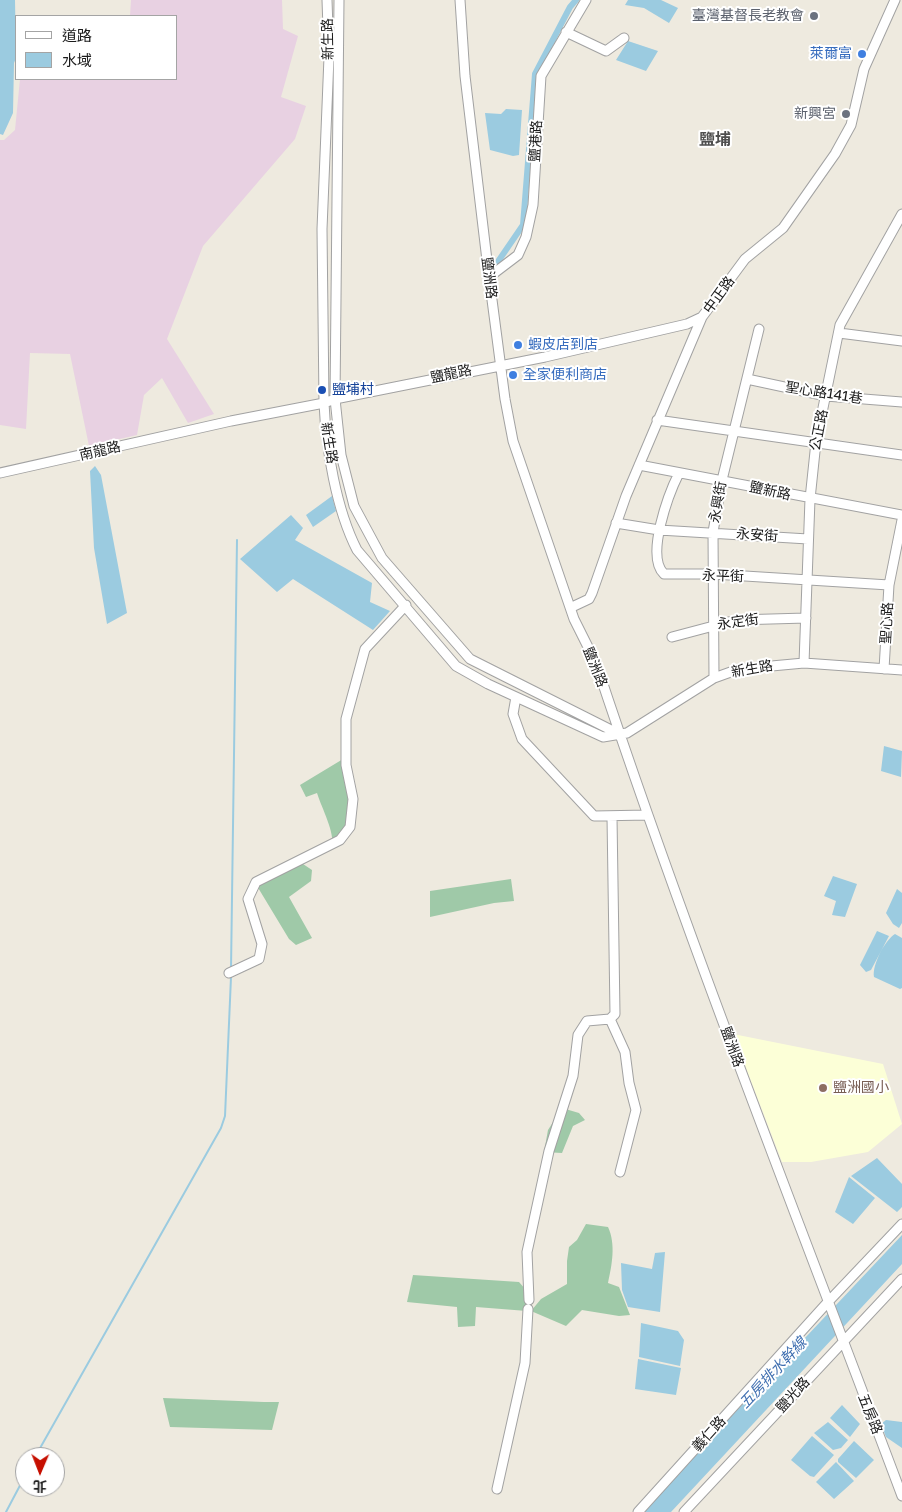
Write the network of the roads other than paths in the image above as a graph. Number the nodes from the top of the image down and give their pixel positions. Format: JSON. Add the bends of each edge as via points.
{"nodes":[{"id":1,"x":328,"y":0,"type":"edge"},
{"id":2,"x":339,"y":0,"type":"edge"},
{"id":3,"x":460,"y":0,"type":"edge"},
{"id":4,"x":586,"y":0,"type":"edge"},
{"id":5,"x":895,"y":0,"type":"edge"},
{"id":6,"x":566,"y":32,"type":"junction"},
{"id":7,"x":624,"y":38,"type":"dead end"},
{"id":8,"x":902,"y":214,"type":"edge"},
{"id":9,"x":488,"y":277,"type":"junction"},
{"id":10,"x":702,"y":317,"type":"junction"},
{"id":11,"x":759,"y":329,"type":"dead end"},
{"id":12,"x":839,"y":333,"type":"junction"},
{"id":13,"x":902,"y":341,"type":"edge"},
{"id":14,"x":501,"y":364,"type":"junction"},
{"id":15,"x":747,"y":379,"type":"junction"},
{"id":16,"x":826,"y":396,"type":"junction"},
{"id":17,"x":335,"y":399,"type":"junction"},
{"id":18,"x":902,"y":402,"type":"edge"},
{"id":19,"x":324,"y":403,"type":"junction"},
{"id":20,"x":657,"y":420,"type":"junction"},
{"id":21,"x":199,"y":428,"type":"joint"},
{"id":22,"x":734,"y":430,"type":"junction"},
{"id":23,"x":816,"y":442,"type":"junction"},
{"id":24,"x":902,"y":454,"type":"edge"},
{"id":25,"x":639,"y":466,"type":"junction"},
{"id":26,"x":0,"y":473,"type":"edge"},
{"id":27,"x":679,"y":473,"type":"junction"},
{"id":28,"x":722,"y":480,"type":"junction"},
{"id":29,"x":810,"y":499,"type":"junction"},
{"id":30,"x":902,"y":515,"type":"edge"},
{"id":31,"x":902,"y":520,"type":"edge"},
{"id":32,"x":616,"y":522,"type":"junction"},
{"id":33,"x":659,"y":530,"type":"junction"},
{"id":34,"x":713,"y":532,"type":"junction"},
{"id":35,"x":808,"y":539,"type":"junction"},
{"id":36,"x":714,"y":574,"type":"junction"},
{"id":37,"x":807,"y":580,"type":"junction"},
{"id":38,"x":889,"y":585,"type":"junction"},
{"id":39,"x":406,"y":605,"type":"junction"},
{"id":40,"x":572,"y":607,"type":"junction"},
{"id":41,"x":806,"y":618,"type":"junction"},
{"id":42,"x":713,"y":626,"type":"junction"},
{"id":43,"x":672,"y":637,"type":"dead end"},
{"id":44,"x":804,"y":663,"type":"junction"},
{"id":45,"x":884,"y":668,"type":"junction"},
{"id":46,"x":902,"y":670,"type":"edge"},
{"id":47,"x":714,"y":678,"type":"junction"},
{"id":48,"x":516,"y":697,"type":"junction"},
{"id":49,"x":619,"y":734,"type":"junction"},
{"id":50,"x":648,"y":815,"type":"junction"},
{"id":51,"x":612,"y":817,"type":"junction"},
{"id":52,"x":229,"y":973,"type":"dead end"},
{"id":53,"x":610,"y":1019,"type":"junction"},
{"id":54,"x":620,"y":1172,"type":"dead end"},
{"id":55,"x":902,"y":1224,"type":"edge"},
{"id":56,"x":902,"y":1278,"type":"edge"},
{"id":57,"x":828,"y":1306,"type":"junction"},
{"id":58,"x":841,"y":1336,"type":"junction"},
{"id":59,"x":497,"y":1489,"type":"dead end"},
{"id":60,"x":902,"y":1496,"type":"edge"},
{"id":61,"x":638,"y":1512,"type":"edge"},
{"id":62,"x":684,"y":1512,"type":"edge"}],
"edges":[{"from":1,"to":19,"type":"street","name":"新生路","via":[[322,229]]},
{"from":2,"to":17,"type":"street","name":"新生路"},
{"from":3,"to":9,"type":"street","name":"鹽洲路","via":[[465,76]]},
{"from":4,"to":6,"type":"street","name":"鹽港路"},
{"from":5,"to":10,"type":"street","name":"中正路","via":[[864,69],[851,125],[835,154],[783,228],[745,259]]},
{"from":6,"to":7,"type":"street","via":[[606,51]]},
{"from":6,"to":9,"type":"street","name":"鹽港路","via":[[541,76],[533,205],[526,237],[518,255]]},
{"from":8,"to":12,"type":"street","name":"公正路","via":[[840,325]]},
{"from":9,"to":14,"type":"street","name":"鹽洲路"},
{"from":10,"to":14,"type":"street","name":"鹽龍路","via":[[687,324]]},
{"from":10,"to":20,"type":"street","name":"中正路"},
{"from":11,"to":15,"type":"street","name":"永興街"},
{"from":12,"to":13,"type":"street"},
{"from":12,"to":16,"type":"street","name":"公正路"},
{"from":14,"to":17,"type":"street","name":"鹽龍路"},
{"from":14,"to":40,"type":"street","name":"鹽洲路","via":[[513,441]]},
{"from":15,"to":16,"type":"street","name":"聖心路141巷"},
{"from":15,"to":22,"type":"street","name":"永興街"},
{"from":16,"to":18,"type":"street","name":"聖心路141巷"},
{"from":16,"to":23,"type":"street","name":"公正路"},
{"from":17,"to":19,"type":"street","name":"鹽龍路"},
{"from":17,"to":49,"type":"street","name":"新生路","via":[[341,455],[354,506],[382,558],[470,660]]},
{"from":19,"to":21,"type":"street","name":"鹽龍路"},
{"from":19,"to":39,"type":"street","name":"新生路","via":[[329,445],[349,535],[357,550]]},
{"from":20,"to":22,"type":"street"},
{"from":20,"to":25,"type":"street","name":"中正路"},
{"from":21,"to":26,"type":"street","name":"南龍路"},
{"from":22,"to":23,"type":"street"},
{"from":22,"to":28,"type":"street","name":"永興街"},
{"from":23,"to":24,"type":"street"},
{"from":23,"to":29,"type":"street","name":"公正路"},
{"from":25,"to":27,"type":"street","name":"鹽新路"},
{"from":25,"to":32,"type":"street","name":"中正路"},
{"from":27,"to":28,"type":"street","name":"鹽新路"},
{"from":27,"to":33,"type":"street","name":"永平街"},
{"from":28,"to":29,"type":"street","name":"鹽新路"},
{"from":28,"to":34,"type":"street","name":"永興街"},
{"from":29,"to":30,"type":"street","name":"鹽新路"},
{"from":29,"to":35,"type":"street","name":"公正路"},
{"from":31,"to":38,"type":"street","name":"聖心路"},
{"from":32,"to":33,"type":"street","name":"永安街"},
{"from":32,"to":40,"type":"street","name":"中正路","via":[[592,593]]},
{"from":33,"to":34,"type":"street","name":"永安街"},
{"from":33,"to":36,"type":"street","name":"永平街","via":[[657,563],[664,574]]},
{"from":34,"to":35,"type":"street","name":"永安街"},
{"from":34,"to":36,"type":"street","name":"永興街"},
{"from":35,"to":37,"type":"street","name":"公正路"},
{"from":36,"to":37,"type":"street","name":"永平街"},
{"from":36,"to":42,"type":"street","name":"永興街"},
{"from":37,"to":38,"type":"street","name":"永平街"},
{"from":37,"to":41,"type":"street","name":"公正路"},
{"from":38,"to":45,"type":"street","name":"聖心路"},
{"from":39,"to":48,"type":"street","name":"新生路","via":[[456,666]]},
{"from":39,"to":52,"type":"street","via":[[364,649],[346,719],[346,765],[353,799],[350,828],[340,840],[256,882],[248,899],[262,944],[259,959]]},
{"from":40,"to":49,"type":"street","name":"鹽洲路","via":[[574,619],[596,663]]},
{"from":41,"to":42,"type":"street","name":"永定街","via":[[747,619]]},
{"from":41,"to":44,"type":"street","name":"公正路"},
{"from":42,"to":43,"type":"street","name":"永定街"},
{"from":42,"to":47,"type":"street","name":"永興街"},
{"from":44,"to":45,"type":"street","name":"新生路"},
{"from":44,"to":47,"type":"street","name":"新生路","via":[[739,669]]},
{"from":45,"to":46,"type":"street","name":"新生路"},
{"from":47,"to":49,"type":"street","name":"新生路","via":[[643,724]]},
{"from":48,"to":49,"type":"street","name":"新生路","via":[[603,737]]},
{"from":48,"to":51,"type":"street","via":[[513,714],[522,739],[594,816]]},
{"from":49,"to":50,"type":"street","name":"鹽洲路"},
{"from":50,"to":51,"type":"street"},
{"from":50,"to":57,"type":"street","name":"鹽洲路"},
{"from":51,"to":53,"type":"street","via":[[616,1004],[615,1014]]},
{"from":53,"to":54,"type":"street","via":[[625,1052],[636,1110]]},
{"from":53,"to":59,"type":"street","via":[[587,1021],[578,1035],[573,1076],[549,1151],[527,1252],[529,1305],[525,1363]]},
{"from":55,"to":57,"type":"street","name":"義仁路"},
{"from":56,"to":58,"type":"street","name":"鹽光路"},
{"from":57,"to":58,"type":"street","name":"鹽洲路"},
{"from":57,"to":61,"type":"street","name":"義仁路"},
{"from":58,"to":60,"type":"street","name":"五房路"},
{"from":58,"to":62,"type":"street","name":"鹽光路"}]}
